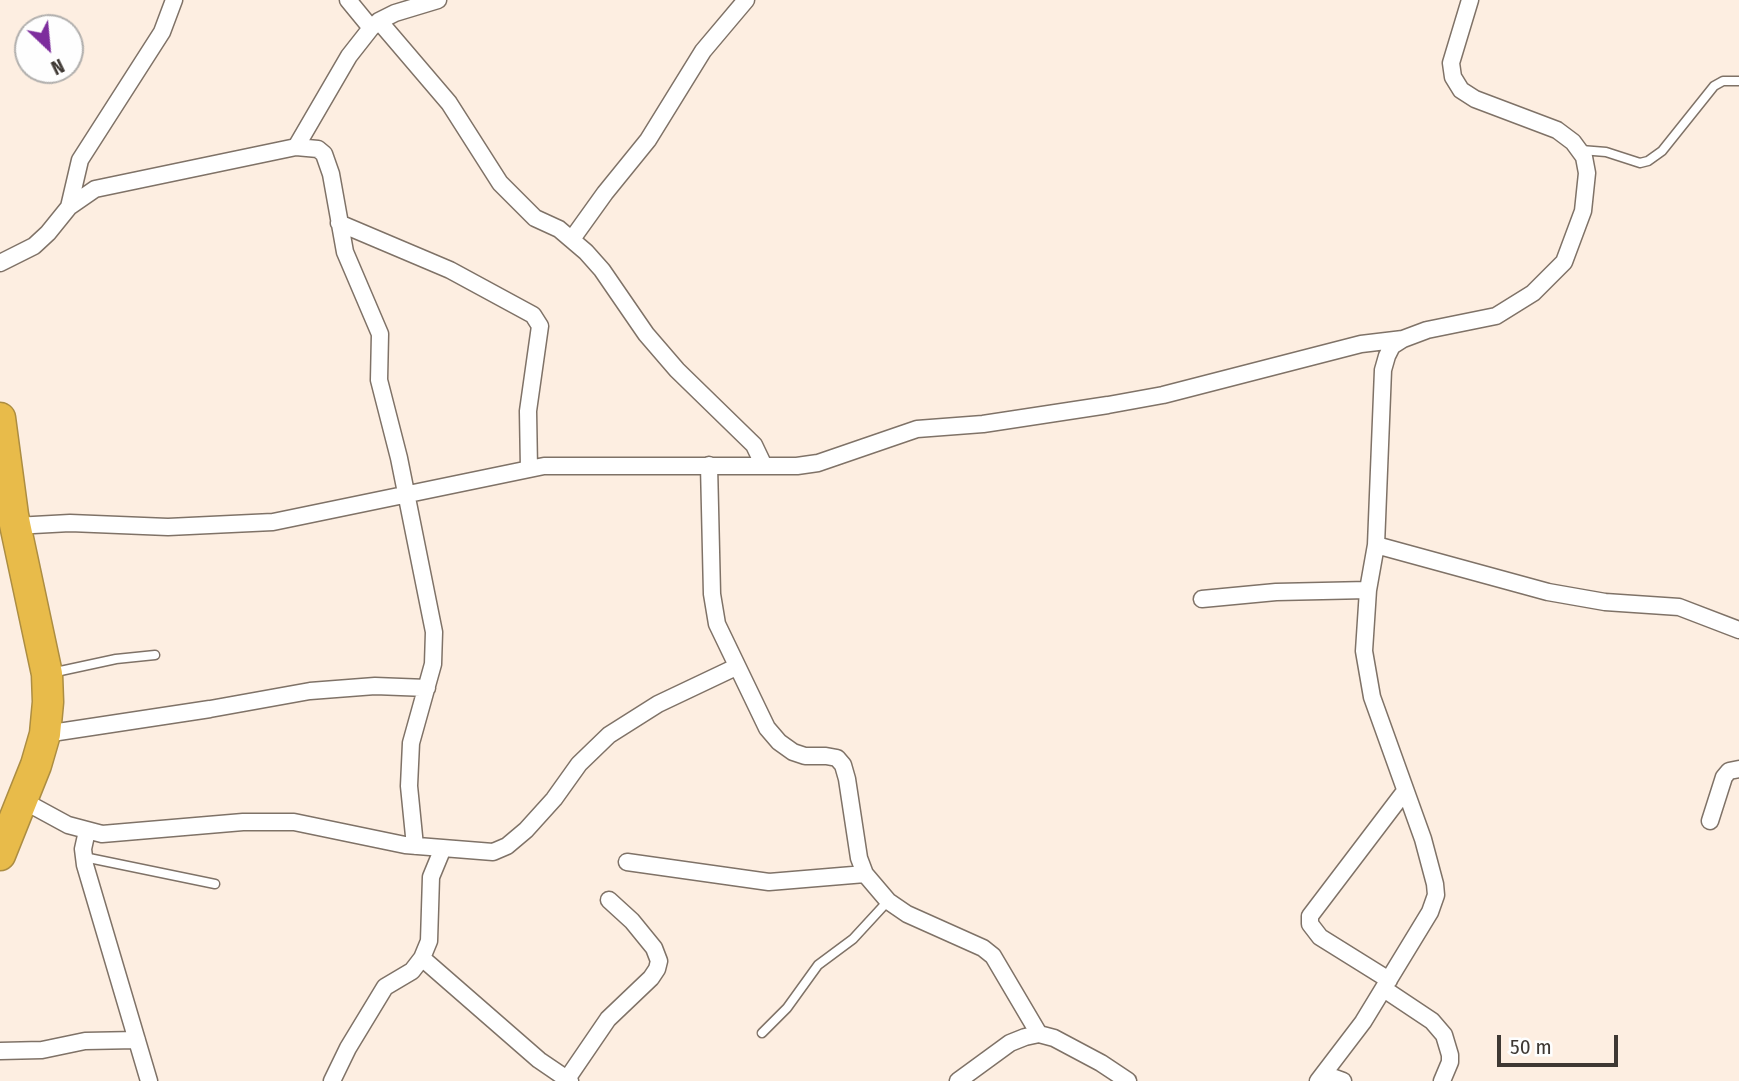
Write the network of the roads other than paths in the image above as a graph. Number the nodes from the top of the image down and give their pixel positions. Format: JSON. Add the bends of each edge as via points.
{"nodes":[{"id":1,"x":174,"y":0,"type":"edge"},
{"id":2,"x":348,"y":0,"type":"edge"},
{"id":3,"x":438,"y":0,"type":"edge"},
{"id":4,"x":746,"y":0,"type":"edge"},
{"id":5,"x":1470,"y":0,"type":"edge"},
{"id":6,"x":382,"y":16,"type":"edge"},
{"id":7,"x":1739,"y":81,"type":"edge"},
{"id":8,"x":296,"y":147,"type":"junction"},
{"id":9,"x":1578,"y":150,"type":"junction"},
{"id":10,"x":69,"y":207,"type":"junction"},
{"id":11,"x":339,"y":223,"type":"junction"},
{"id":12,"x":572,"y":239,"type":"junction"},
{"id":13,"x":0,"y":263,"type":"edge"},
{"id":14,"x":1404,"y":338,"type":"junction"},
{"id":15,"x":0,"y":418,"type":"edge"},
{"id":16,"x":709,"y":465,"type":"junction"},
{"id":17,"x":764,"y":466,"type":"junction"},
{"id":18,"x":529,"y":469,"type":"junction"},
{"id":19,"x":405,"y":495,"type":"junction"},
{"id":20,"x":10,"y":518,"type":"edge"},
{"id":21,"x":1376,"y":545,"type":"junction"},
{"id":22,"x":1368,"y":590,"type":"junction"},
{"id":23,"x":1202,"y":599,"type":"dead end"},
{"id":24,"x":1739,"y":630,"type":"edge"},
{"id":25,"x":155,"y":655,"type":"dead end"},
{"id":26,"x":736,"y":667,"type":"junction"},
{"id":27,"x":47,"y":674,"type":"junction"},
{"id":28,"x":427,"y":688,"type":"junction"},
{"id":29,"x":45,"y":734,"type":"junction"},
{"id":30,"x":1739,"y":769,"type":"edge"},
{"id":31,"x":1405,"y":791,"type":"junction"},
{"id":32,"x":22,"y":800,"type":"junction"},
{"id":33,"x":1710,"y":821,"type":"dead end"},
{"id":34,"x":88,"y":831,"type":"junction"},
{"id":35,"x":415,"y":846,"type":"junction"},
{"id":36,"x":1,"y":847,"type":"edge"},
{"id":37,"x":443,"y":848,"type":"junction"},
{"id":38,"x":84,"y":857,"type":"junction"},
{"id":39,"x":627,"y":862,"type":"dead end"},
{"id":40,"x":865,"y":874,"type":"junction"},
{"id":41,"x":215,"y":884,"type":"dead end"},
{"id":42,"x":609,"y":900,"type":"dead end"},
{"id":43,"x":888,"y":901,"type":"junction"},
{"id":44,"x":422,"y":958,"type":"junction"},
{"id":45,"x":1387,"y":984,"type":"junction"},
{"id":46,"x":762,"y":1033,"type":"dead end"},
{"id":47,"x":1039,"y":1034,"type":"junction"},
{"id":48,"x":137,"y":1040,"type":"junction"},
{"id":49,"x":0,"y":1051,"type":"edge"},
{"id":50,"x":1321,"y":1078,"type":"edge"},
{"id":51,"x":568,"y":1080,"type":"edge"},
{"id":52,"x":149,"y":1081,"type":"edge"},
{"id":53,"x":331,"y":1081,"type":"edge"},
{"id":54,"x":958,"y":1081,"type":"edge"},
{"id":55,"x":1128,"y":1081,"type":"edge"},
{"id":56,"x":1343,"y":1081,"type":"edge"},
{"id":57,"x":1442,"y":1081,"type":"edge"}],
"edges":[{"from":1,"to":10,"type":"street","via":[[162,32],[80,160]]},
{"from":2,"to":6,"type":"street"},
{"from":3,"to":6,"type":"street"},
{"from":4,"to":12,"type":"street","via":[[703,51],[648,140]]},
{"from":5,"to":9,"type":"street","via":[[1451,63],[1461,90],[1557,130]]},
{"from":6,"to":8,"type":"street","via":[[349,56]]},
{"from":6,"to":12,"type":"street","via":[[449,103],[500,183],[535,218]]},
{"from":7,"to":9,"type":"lane","via":[[1714,86],[1662,151],[1648,161]]},
{"from":8,"to":10,"type":"street","via":[[95,189]]},
{"from":8,"to":11,"type":"street","via":[[324,154]]},
{"from":9,"to":14,"type":"street","via":[[1587,173],[1583,211],[1564,262],[1552,276],[1496,316]]},
{"from":10,"to":13,"type":"street","via":[[34,246]]},
{"from":11,"to":18,"type":"street","via":[[450,270],[533,315],[540,326],[528,411]]},
{"from":11,"to":19,"type":"street","via":[[345,252],[380,334],[379,380]]},
{"from":12,"to":17,"type":"street","via":[[602,270],[677,370],[754,445]]},
{"from":14,"to":17,"type":"street","via":[[1331,351],[1163,395],[1015,420],[917,429],[818,463]]},
{"from":14,"to":21,"type":"street","via":[[1392,346],[1383,370]]},
{"from":15,"to":20,"type":"highway"},
{"from":16,"to":17,"type":"street"},
{"from":16,"to":18,"type":"street","via":[[570,464]]},
{"from":16,"to":26,"type":"street","via":[[716,624]]},
{"from":18,"to":19,"type":"street"},
{"from":19,"to":20,"type":"street","via":[[254,524],[168,527]]},
{"from":19,"to":28,"type":"street","via":[[434,632]]},
{"from":20,"to":27,"type":"highway"},
{"from":21,"to":22,"type":"street"},
{"from":21,"to":24,"type":"street","via":[[1548,592],[1679,607]]},
{"from":22,"to":23,"type":"street"},
{"from":22,"to":31,"type":"street","via":[[1367,672]]},
{"from":25,"to":27,"type":"lane"},
{"from":26,"to":37,"type":"street","via":[[658,704],[609,735],[507,846],[493,852]]},
{"from":26,"to":40,"type":"street","via":[[779,741],[793,752],[826,755],[843,765]]},
{"from":27,"to":29,"type":"highway"},
{"from":28,"to":29,"type":"street","via":[[310,691]]},
{"from":28,"to":35,"type":"street","via":[[411,743],[409,786]]},
{"from":29,"to":32,"type":"highway"},
{"from":30,"to":33,"type":"street","via":[[1724,777]]},
{"from":31,"to":45,"type":"street","via":[[1423,839],[1436,895]]},
{"from":31,"to":45,"type":"street","via":[[1310,916],[1320,937]]},
{"from":32,"to":34,"type":"street"},
{"from":32,"to":36,"type":"highway"},
{"from":34,"to":35,"type":"street","via":[[103,834],[294,822]]},
{"from":34,"to":38,"type":"street"},
{"from":35,"to":37,"type":"street"},
{"from":37,"to":44,"type":"street","via":[[431,877],[429,941]]},
{"from":38,"to":41,"type":"lane"},
{"from":38,"to":48,"type":"street"},
{"from":39,"to":40,"type":"street","via":[[769,882]]},
{"from":40,"to":43,"type":"street"},
{"from":42,"to":51,"type":"street","via":[[632,921],[659,961],[651,978],[608,1019]]},
{"from":43,"to":46,"type":"lane","via":[[853,939],[818,965],[787,1009]]},
{"from":43,"to":47,"type":"street","via":[[993,956]]},
{"from":44,"to":51,"type":"street"},
{"from":44,"to":53,"type":"street","via":[[412,971],[384,987]]},
{"from":45,"to":50,"type":"street"},
{"from":45,"to":57,"type":"street","via":[[1444,1035],[1450,1062]]},
{"from":47,"to":54,"type":"street","via":[[1010,1043]]},
{"from":47,"to":55,"type":"street"},
{"from":48,"to":49,"type":"street"},
{"from":48,"to":52,"type":"street"},
{"from":50,"to":56,"type":"street"}]}
